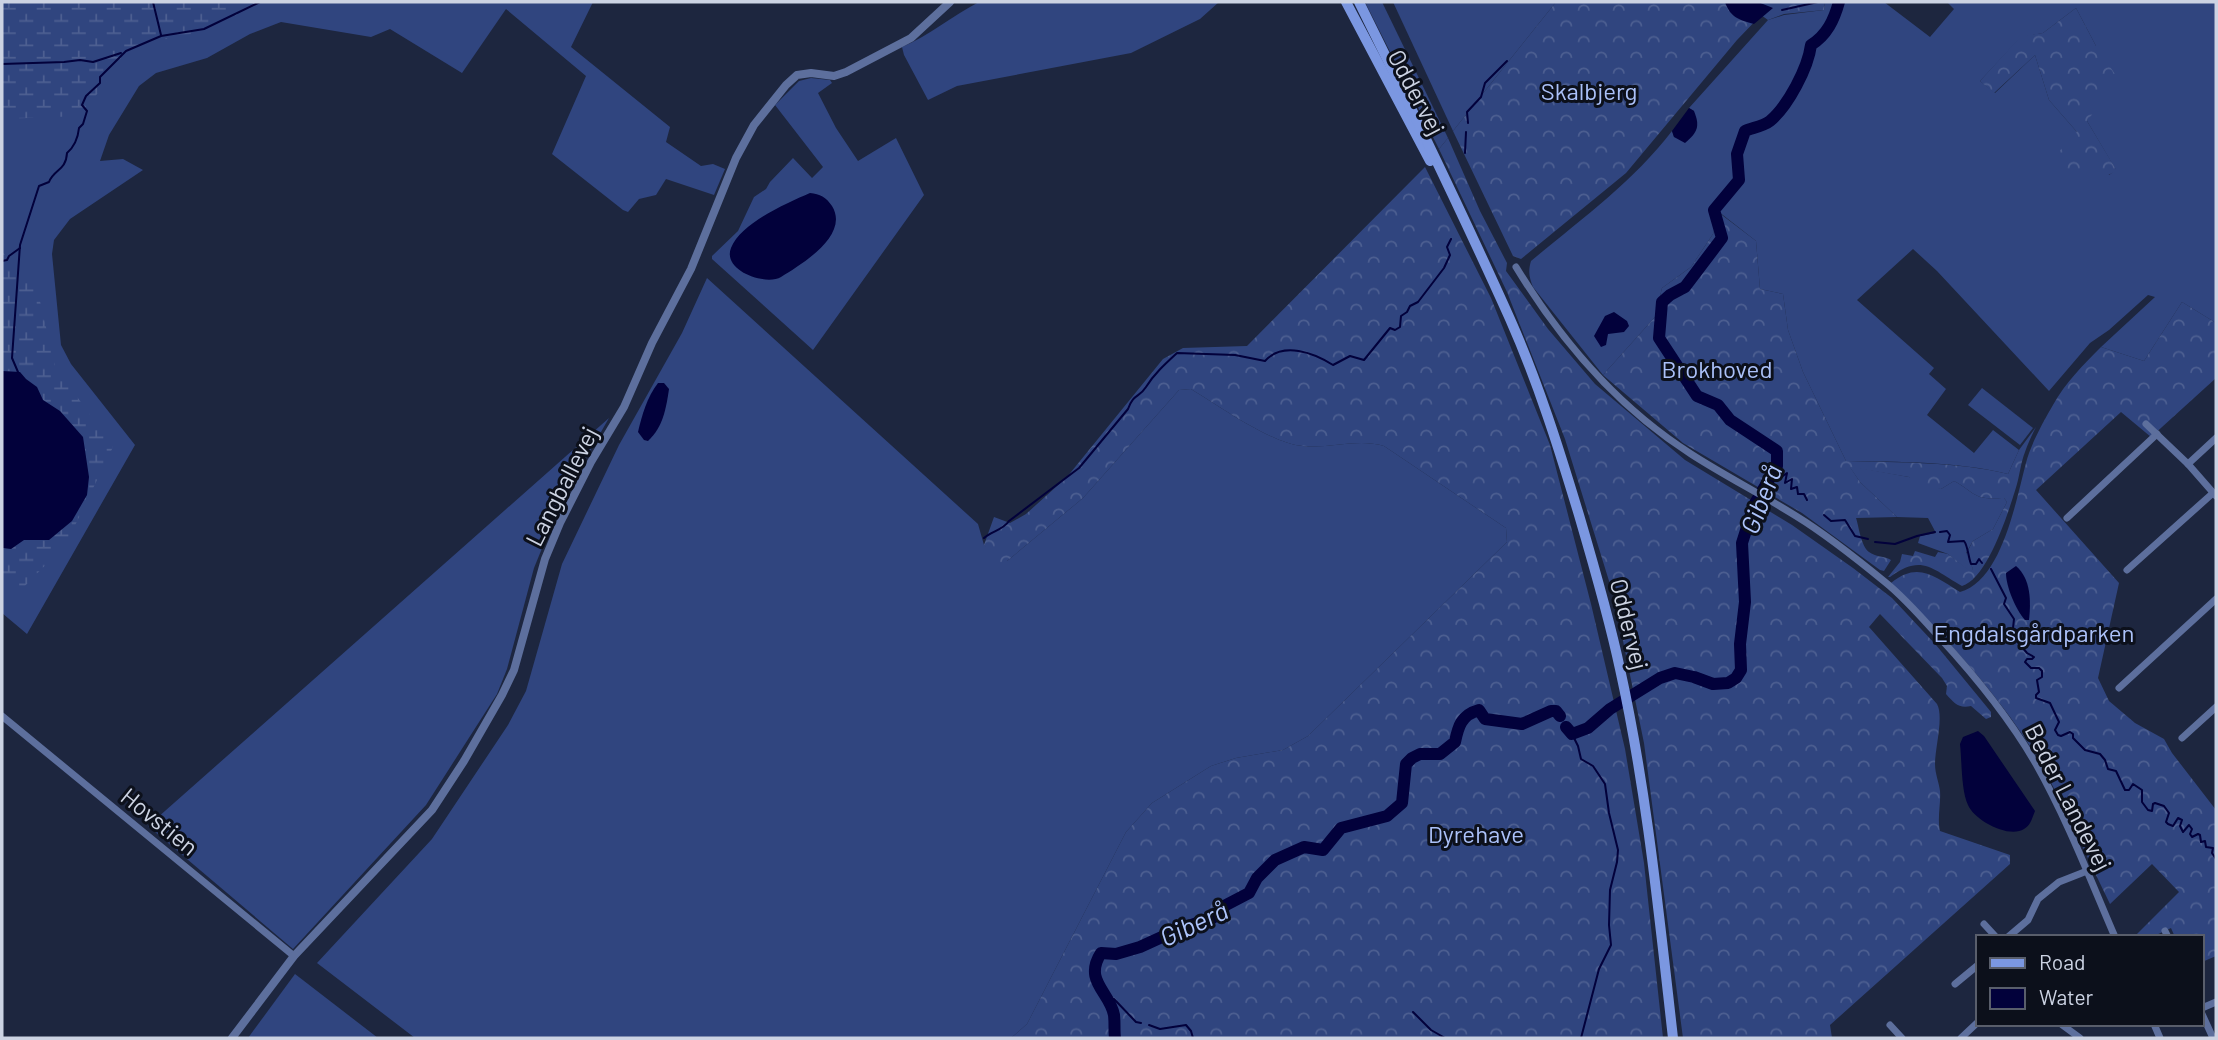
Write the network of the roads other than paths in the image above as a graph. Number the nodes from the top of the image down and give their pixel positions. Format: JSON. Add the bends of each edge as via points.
{"nodes":[{"id":1,"x":950,"y":2,"type":"edge"},
{"id":2,"x":1346,"y":2,"type":"edge"},
{"id":3,"x":1359,"y":2,"type":"edge"},
{"id":4,"x":1471,"y":238,"type":"junction"},
{"id":5,"x":1516,"y":267,"type":"dead end"},
{"id":6,"x":2146,"y":424,"type":"dead end"},
{"id":7,"x":2157,"y":435,"type":"junction"},
{"id":8,"x":2216,"y":438,"type":"edge"},
{"id":9,"x":2188,"y":464,"type":"junction"},
{"id":10,"x":2215,"y":495,"type":"edge"},
{"id":11,"x":2067,"y":519,"type":"dead end"},
{"id":12,"x":2127,"y":570,"type":"dead end"},
{"id":13,"x":2216,"y":599,"type":"edge"},
{"id":14,"x":2119,"y":688,"type":"dead end"},
{"id":15,"x":2216,"y":706,"type":"edge"},
{"id":16,"x":2,"y":716,"type":"edge"},
{"id":17,"x":2182,"y":738,"type":"dead end"},
{"id":18,"x":2087,"y":871,"type":"junction"},
{"id":19,"x":1984,"y":924,"type":"dead end"},
{"id":20,"x":1994,"y":935,"type":"edge"},
{"id":21,"x":2010,"y":935,"type":"edge"},
{"id":22,"x":2112,"y":935,"type":"edge"},
{"id":23,"x":294,"y":956,"type":"junction"},
{"id":24,"x":1976,"y":967,"type":"edge"},
{"id":25,"x":1955,"y":984,"type":"dead end"},
{"id":26,"x":2204,"y":1018,"type":"edge"},
{"id":27,"x":1976,"y":1024,"type":"edge"},
{"id":28,"x":1890,"y":1025,"type":"dead end"},
{"id":29,"x":2064,"y":1026,"type":"edge"},
{"id":30,"x":232,"y":1038,"type":"edge"},
{"id":31,"x":1673,"y":1038,"type":"edge"},
{"id":32,"x":1902,"y":1038,"type":"edge"},
{"id":33,"x":1961,"y":1038,"type":"edge"},
{"id":34,"x":2080,"y":1038,"type":"edge"},
{"id":35,"x":2213,"y":1038,"type":"edge"}],
"edges":[{"from":1,"to":23,"type":"street","name":"Langballevej","via":[[911,38],[846,72],[797,75],[754,125],[624,407],[560,523],[502,695],[432,810]]},
{"from":2,"to":4,"type":"main road","name":"Oddervej"},
{"from":3,"to":4,"type":"main road","name":"Oddervej"},
{"from":4,"to":31,"type":"main road","name":"Oddervej","via":[[1540,396],[1593,562],[1620,667],[1650,840]]},
{"from":5,"to":18,"type":"street","name":"Beder Landevej","via":[[1562,336],[1605,385],[1690,454],[1805,522],[1886,583],[1954,652],[2031,756]]},
{"from":6,"to":7,"type":"street"},
{"from":7,"to":9,"type":"street"},
{"from":7,"to":11,"type":"street"},
{"from":8,"to":9,"type":"street"},
{"from":9,"to":10,"type":"street"},
{"from":10,"to":12,"type":"street"},
{"from":13,"to":14,"type":"street"},
{"from":15,"to":17,"type":"street"},
{"from":16,"to":23,"type":"street","name":"Hovstien"},
{"from":18,"to":21,"type":"street","via":[[2059,882],[2038,899],[2028,920]]},
{"from":18,"to":22,"type":"street","name":"Beder Landevej"},
{"from":19,"to":20,"type":"street"},
{"from":23,"to":30,"type":"street","name":"Langballevej"},
{"from":24,"to":25,"type":"street"},
{"from":26,"to":35,"type":"street"},
{"from":27,"to":33,"type":"street"},
{"from":28,"to":32,"type":"street"},
{"from":29,"to":34,"type":"street"}]}
